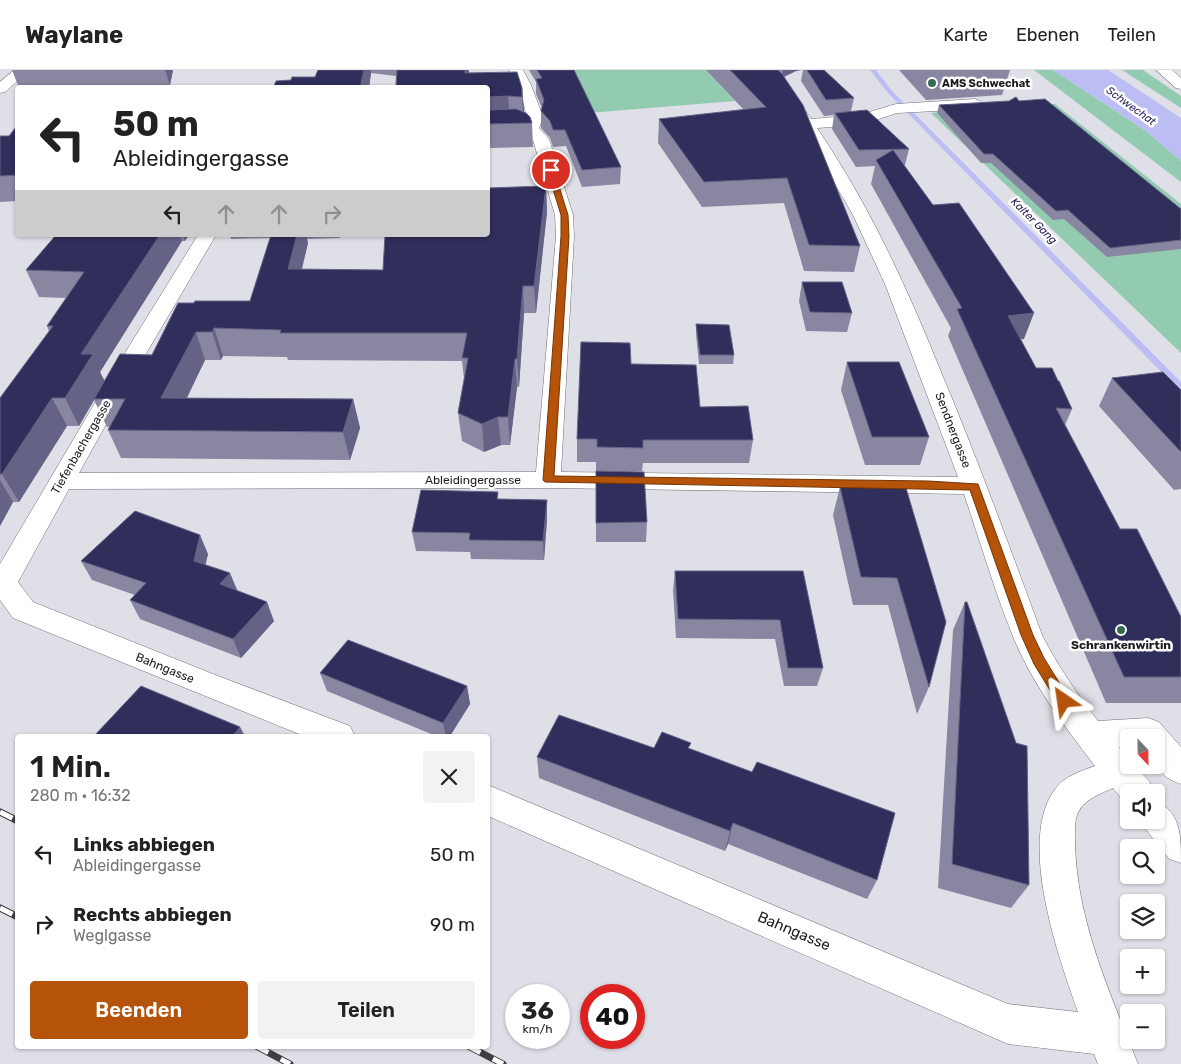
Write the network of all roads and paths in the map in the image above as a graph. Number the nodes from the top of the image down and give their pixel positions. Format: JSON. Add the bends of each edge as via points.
{"nodes":[{"id":1,"x":23,"y":70,"type":"edge"},
{"id":2,"x":516,"y":70,"type":"edge"},
{"id":3,"x":762,"y":70,"type":"edge"},
{"id":4,"x":1163,"y":70,"type":"edge"},
{"id":5,"x":1181,"y":85,"type":"edge"},
{"id":6,"x":0,"y":88,"type":"edge"},
{"id":7,"x":990,"y":103,"type":"edge"},
{"id":8,"x":806,"y":124,"type":"junction"},
{"id":9,"x":490,"y":128,"type":"edge"},
{"id":10,"x":531,"y":129,"type":"junction"},
{"id":11,"x":206,"y":237,"type":"edge"},
{"id":12,"x":548,"y":480,"type":"junction"},
{"id":13,"x":62,"y":481,"type":"junction"},
{"id":14,"x":974,"y":486,"type":"junction"},
{"id":15,"x":2,"y":583,"type":"joint"},
{"id":16,"x":1120,"y":733,"type":"edge"},
{"id":17,"x":334,"y":734,"type":"edge"},
{"id":18,"x":1089,"y":734,"type":"junction"},
{"id":19,"x":1165,"y":751,"type":"edge"},
{"id":20,"x":1181,"y":770,"type":"edge"},
{"id":21,"x":1128,"y":782,"type":"edge"},
{"id":22,"x":490,"y":801,"type":"edge"},
{"id":23,"x":1165,"y":827,"type":"edge"},
{"id":24,"x":1181,"y":847,"type":"edge"},
{"id":25,"x":1113,"y":1050,"type":"edge"}],
"edges":[{"from":1,"to":6,"type":"street"},
{"from":2,"to":10,"type":"street","via":[[536,117]]},
{"from":3,"to":8,"type":"street","name":"Sendnergasse","via":[[786,92]]},
{"from":4,"to":5,"type":"street"},
{"from":7,"to":8,"type":"street","via":[[896,110],[860,120]]},
{"from":8,"to":14,"type":"street","name":"Sendnergasse","via":[[862,215],[895,284]]},
{"from":9,"to":10,"type":"street"},
{"from":10,"to":12,"type":"street","via":[[541,139],[551,201],[564,215]]},
{"from":11,"to":13,"type":"street","name":"Tiefenbachergasse"},
{"from":12,"to":13,"type":"street","name":"Ableidingergasse"},
{"from":12,"to":14,"type":"street","name":"Ableidingergasse"},
{"from":13,"to":15,"type":"street","name":"Tiefenbachergasse"},
{"from":14,"to":18,"type":"street","name":"Sendnergasse","via":[[1027,635],[1058,692]]},
{"from":15,"to":17,"type":"street","name":"Bahngasse","via":[[23,610]]},
{"from":16,"to":18,"type":"street"},
{"from":18,"to":21,"type":"street","name":"Sendnergasse"},
{"from":19,"to":20,"type":"street"},
{"from":21,"to":25,"type":"street","name":"Bahngasse","via":[[1077,789],[1063,806],[1058,833],[1059,876],[1067,921]]},
{"from":22,"to":25,"type":"street","name":"Bahngasse","via":[[1008,1024]]},
{"from":23,"to":24,"type":"street"}]}
